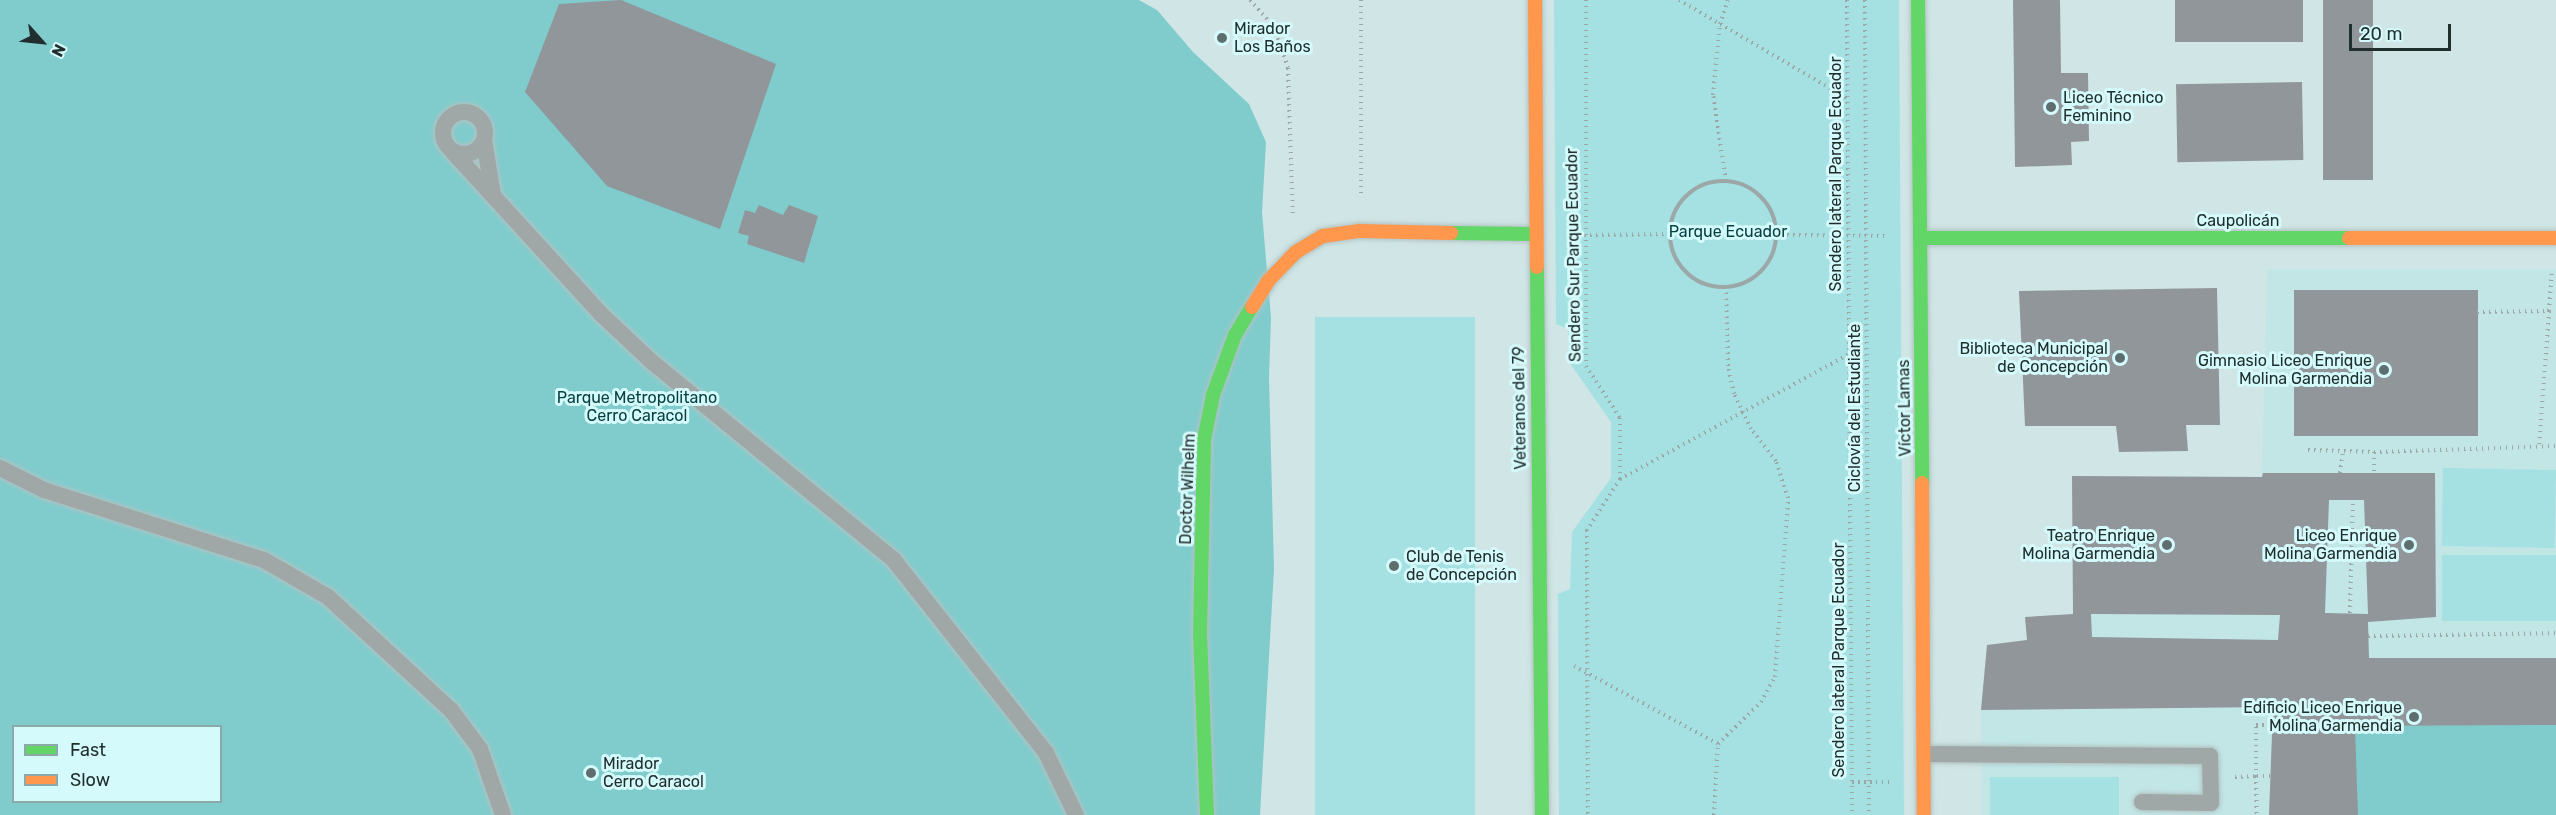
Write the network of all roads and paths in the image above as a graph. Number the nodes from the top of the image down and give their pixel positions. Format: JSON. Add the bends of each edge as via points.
{"nodes":[{"id":1,"x":1250,"y":0,"type":"edge"},
{"id":2,"x":1361,"y":0,"type":"edge"},
{"id":3,"x":1535,"y":0,"type":"edge"},
{"id":4,"x":1586,"y":0,"type":"edge"},
{"id":5,"x":1680,"y":0,"type":"edge"},
{"id":6,"x":1728,"y":0,"type":"edge"},
{"id":7,"x":1847,"y":0,"type":"edge"},
{"id":8,"x":1865,"y":0,"type":"edge"},
{"id":9,"x":1918,"y":0,"type":"edge"},
{"id":10,"x":1720,"y":24,"type":"junction"},
{"id":11,"x":1847,"y":99,"type":"junction"},
{"id":12,"x":484,"y":140,"type":"junction"},
{"id":13,"x":453,"y":152,"type":"junction"},
{"id":14,"x":1726,"y":181,"type":"junction"},
{"id":15,"x":493,"y":196,"type":"junction"},
{"id":16,"x":1360,"y":231,"type":"junction"},
{"id":17,"x":1534,"y":234,"type":"junction"},
{"id":18,"x":1669,"y":234,"type":"junction"},
{"id":19,"x":1849,"y":234,"type":"junction"},
{"id":20,"x":1584,"y":235,"type":"junction"},
{"id":21,"x":1775,"y":235,"type":"junction"},
{"id":22,"x":1920,"y":238,"type":"junction"},
{"id":23,"x":2556,"y":238,"type":"edge"},
{"id":24,"x":1296,"y":252,"type":"junction"},
{"id":25,"x":1726,"y":287,"type":"junction"},
{"id":26,"x":2477,"y":312,"type":"dead end"},
{"id":27,"x":1849,"y":353,"type":"junction"},
{"id":28,"x":1742,"y":414,"type":"junction"},
{"id":29,"x":2556,"y":446,"type":"edge"},
{"id":30,"x":2539,"y":447,"type":"junction"},
{"id":31,"x":2308,"y":450,"type":"dead end"},
{"id":32,"x":2343,"y":452,"type":"junction"},
{"id":33,"x":2374,"y":452,"type":"junction"},
{"id":34,"x":0,"y":468,"type":"edge"},
{"id":35,"x":2340,"y":473,"type":"dead end"},
{"id":36,"x":2374,"y":473,"type":"dead end"},
{"id":37,"x":1620,"y":479,"type":"junction"},
{"id":38,"x":2353,"y":500,"type":"dead end"},
{"id":39,"x":2350,"y":613,"type":"dead end"},
{"id":40,"x":2556,"y":633,"type":"edge"},
{"id":41,"x":2368,"y":636,"type":"dead end"},
{"id":42,"x":1540,"y":653,"type":"junction"},
{"id":43,"x":1587,"y":671,"type":"junction"},
{"id":44,"x":2272,"y":725,"type":"dead end"},
{"id":45,"x":1718,"y":744,"type":"junction"},
{"id":46,"x":1925,"y":754,"type":"junction"},
{"id":47,"x":2256,"y":776,"type":"junction"},
{"id":48,"x":2270,"y":776,"type":"dead end"},
{"id":49,"x":2211,"y":778,"type":"junction"},
{"id":50,"x":2142,"y":802,"type":"dead end"},
{"id":51,"x":503,"y":815,"type":"edge"},
{"id":52,"x":1076,"y":815,"type":"edge"},
{"id":53,"x":1207,"y":815,"type":"edge"},
{"id":54,"x":1542,"y":815,"type":"edge"},
{"id":55,"x":1588,"y":815,"type":"edge"},
{"id":56,"x":1714,"y":815,"type":"edge"},
{"id":57,"x":1852,"y":815,"type":"edge"},
{"id":58,"x":1869,"y":815,"type":"edge"},
{"id":59,"x":1924,"y":815,"type":"edge"},
{"id":60,"x":2257,"y":815,"type":"edge"}],
"edges":[{"from":1,"to":24,"type":"path","via":[[1274,27],[1288,68]]},
{"from":2,"to":16,"type":"path"},
{"from":3,"to":17,"type":"street","name":"Veteranos del 79"},
{"from":4,"to":20,"type":"path","name":"Sendero Sur Parque Ecuador"},
{"from":5,"to":10,"type":"path"},
{"from":6,"to":10,"type":"path"},
{"from":7,"to":11,"type":"path","name":"Sendero lateral Parque Ecuador"},
{"from":8,"to":58,"type":"path","name":"Ciclovía del Estudiante"},
{"from":9,"to":22,"type":"street","name":"Víctor Lamas"},
{"from":10,"to":11,"type":"path"},
{"from":10,"to":14,"type":"path","via":[[1713,95]]},
{"from":11,"to":19,"type":"path","name":"Sendero lateral Parque Ecuador"},
{"from":12,"to":13,"type":"lane","via":[[475,151]]},
{"from":12,"to":13,"type":"lane","via":[[482,121],[462,111],[445,123],[444,138]]},
{"from":12,"to":15,"type":"lane"},
{"from":13,"to":15,"type":"lane"},
{"from":14,"to":18,"type":"path","via":[[1693,190],[1676,209]]},
{"from":14,"to":21,"type":"path","via":[[1757,193],[1768,206]]},
{"from":15,"to":52,"type":"lane","via":[[602,315],[652,362],[893,559],[1046,753]]},
{"from":16,"to":17,"type":"street","name":"Doctor Wilhelm"},
{"from":16,"to":24,"type":"street","name":"Doctor Wilhelm","via":[[1323,236]]},
{"from":17,"to":42,"type":"street","name":"Veteranos del 79"},
{"from":18,"to":20,"type":"path"},
{"from":18,"to":25,"type":"path","via":[[1680,267],[1709,286]]},
{"from":19,"to":21,"type":"path"},
{"from":19,"to":22,"type":"path"},
{"from":19,"to":27,"type":"path","name":"Sendero lateral Parque Ecuador"},
{"from":20,"to":37,"type":"path","name":"Sendero Sur Parque Ecuador","via":[[1586,366],[1620,418]]},
{"from":21,"to":25,"type":"path","via":[[1765,267],[1741,284]]},
{"from":22,"to":23,"type":"street","name":"Caupolicán"},
{"from":22,"to":46,"type":"street","name":"Víctor Lamas"},
{"from":24,"to":53,"type":"street","name":"Doctor Wilhelm","via":[[1268,281],[1235,335],[1213,395],[1204,440],[1200,635]]},
{"from":25,"to":28,"type":"path","via":[[1728,366]]},
{"from":26,"to":30,"type":"path","via":[[2548,311]]},
{"from":27,"to":28,"type":"path"},
{"from":27,"to":57,"type":"path","name":"Sendero lateral Parque Ecuador"},
{"from":28,"to":37,"type":"path"},
{"from":28,"to":45,"type":"path","via":[[1785,480],[1788,498],[1775,677],[1761,702]]},
{"from":29,"to":30,"type":"path"},
{"from":30,"to":33,"type":"path"},
{"from":31,"to":32,"type":"path"},
{"from":32,"to":33,"type":"path"},
{"from":32,"to":35,"type":"path"},
{"from":33,"to":36,"type":"path"},
{"from":34,"to":51,"type":"lane","via":[[44,490],[264,560],[328,597],[451,710],[480,749]]},
{"from":37,"to":43,"type":"path","via":[[1587,531]]},
{"from":38,"to":39,"type":"path"},
{"from":40,"to":41,"type":"path"},
{"from":42,"to":43,"type":"path"},
{"from":42,"to":54,"type":"street","name":"Veteranos del 79"},
{"from":43,"to":45,"type":"path"},
{"from":43,"to":55,"type":"path"},
{"from":44,"to":47,"type":"path","via":[[2256,725]]},
{"from":45,"to":56,"type":"path"},
{"from":46,"to":49,"type":"lane","via":[[2210,756]]},
{"from":46,"to":59,"type":"street","name":"Víctor Lamas"},
{"from":47,"to":48,"type":"path"},
{"from":47,"to":49,"type":"path"},
{"from":47,"to":60,"type":"path"},
{"from":49,"to":50,"type":"lane","via":[[2211,803]]}]}
